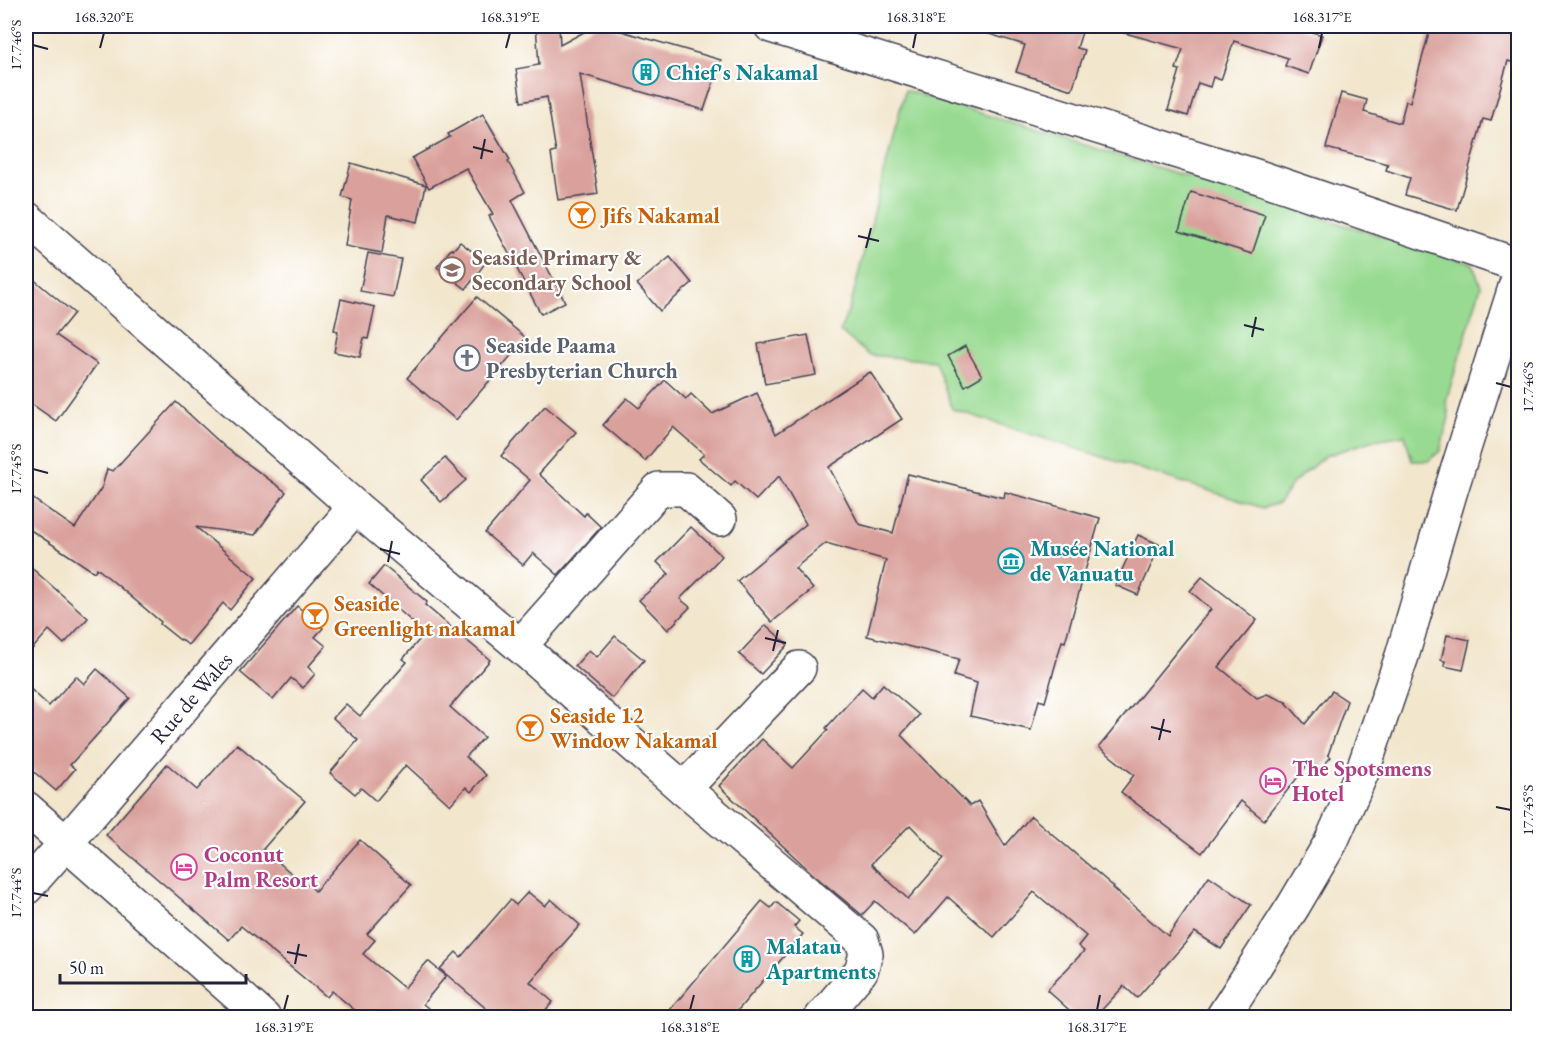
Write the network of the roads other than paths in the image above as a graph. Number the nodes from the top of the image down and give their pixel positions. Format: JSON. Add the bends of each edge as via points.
{"nodes":[{"id":1,"x":771,"y":26,"type":"edge"},
{"id":2,"x":26,"y":218,"type":"edge"},
{"id":3,"x":1518,"y":265,"type":"edge"},
{"id":4,"x":1518,"y":278,"type":"edge"},
{"id":5,"x":355,"y":507,"type":"junction"},
{"id":6,"x":720,"y":519,"type":"dead end"},
{"id":7,"x":520,"y":646,"type":"junction"},
{"id":8,"x":799,"y":669,"type":"dead end"},
{"id":9,"x":684,"y":789,"type":"junction"},
{"id":10,"x":26,"y":808,"type":"edge"},
{"id":11,"x":66,"y":843,"type":"junction"},
{"id":12,"x":26,"y":888,"type":"edge"},
{"id":13,"x":264,"y":1017,"type":"edge"},
{"id":14,"x":821,"y":1017,"type":"edge"},
{"id":15,"x":1222,"y":1017,"type":"edge"}],
"edges":[{"from":1,"to":3,"type":"street","via":[[1259,177]]},
{"from":2,"to":5,"type":"street"},
{"from":4,"to":15,"type":"street","via":[[1363,770],[1331,842]]},
{"from":5,"to":7,"type":"street"},
{"from":5,"to":11,"type":"street","name":"Rue de Wales"},
{"from":6,"to":7,"type":"street","via":[[686,489],[659,489]]},
{"from":7,"to":9,"type":"street"},
{"from":8,"to":9,"type":"street"},
{"from":9,"to":14,"type":"street","via":[[862,940],[866,954],[861,971]]},
{"from":10,"to":11,"type":"street"},
{"from":11,"to":12,"type":"street","name":"Rue de Wales"},
{"from":11,"to":13,"type":"street"}]}
